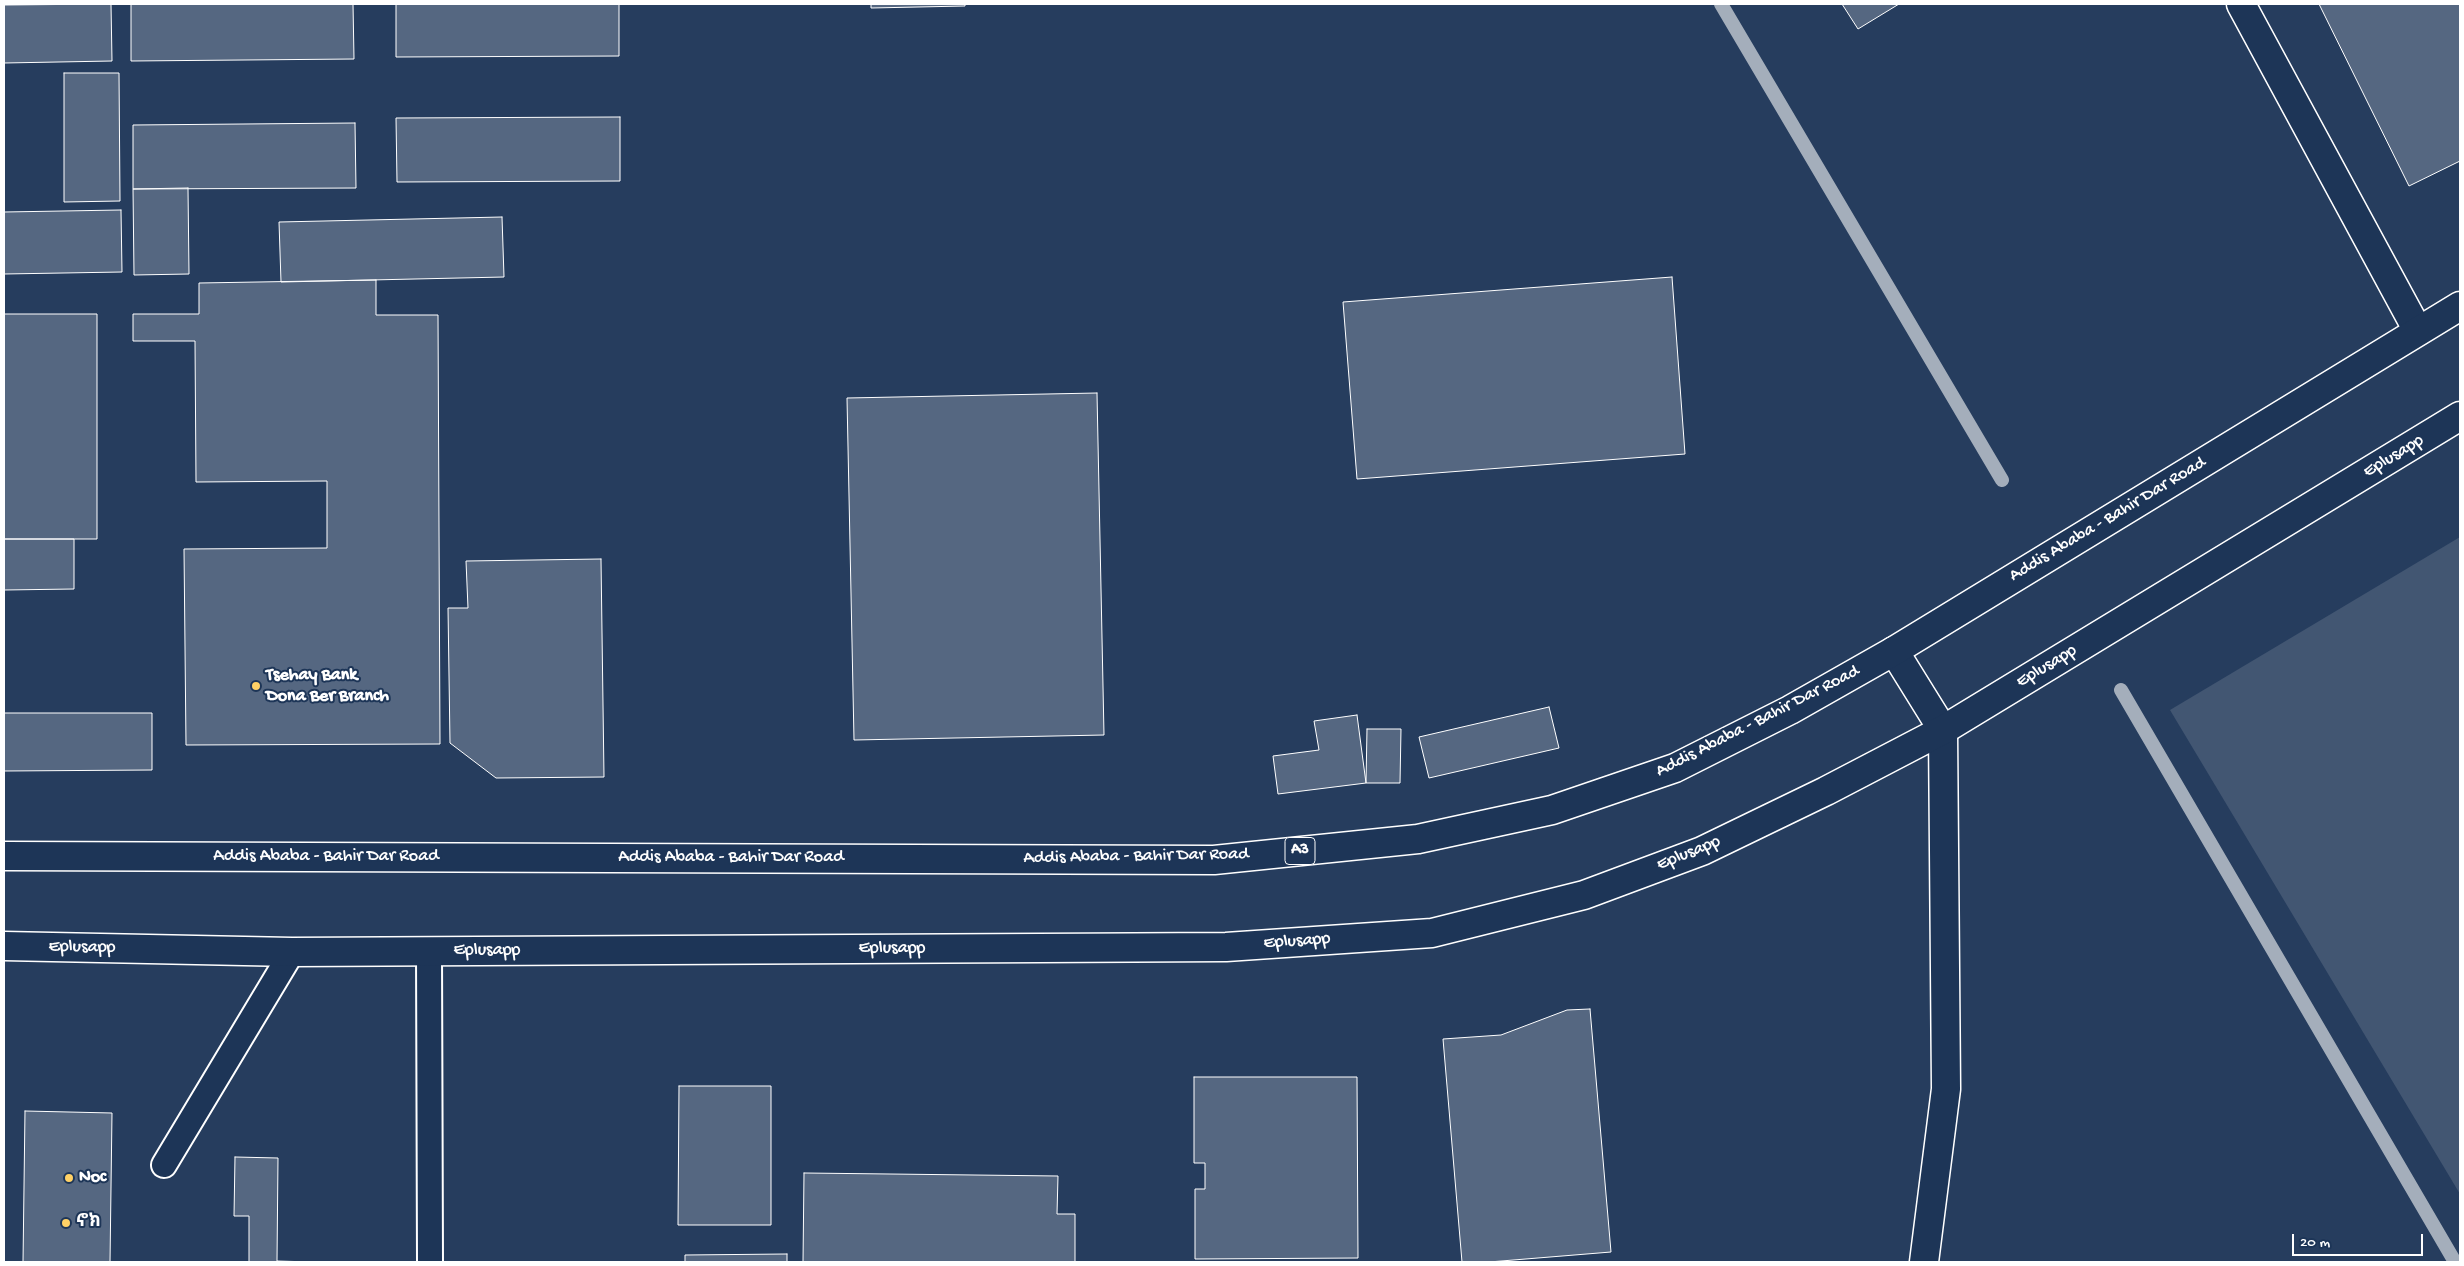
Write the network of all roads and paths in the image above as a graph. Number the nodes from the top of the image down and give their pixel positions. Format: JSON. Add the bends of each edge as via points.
{"nodes":[{"id":1,"x":2241,"y":4,"type":"edge"},
{"id":2,"x":2460,"y":306,"type":"edge"},
{"id":3,"x":2418,"y":331,"type":"junction"},
{"id":4,"x":2460,"y":416,"type":"edge"},
{"id":5,"x":1894,"y":651,"type":"junction"},
{"id":6,"x":1943,"y":730,"type":"junction"},
{"id":7,"x":4,"y":856,"type":"edge"},
{"id":8,"x":4,"y":946,"type":"edge"},
{"id":9,"x":429,"y":951,"type":"junction"},
{"id":10,"x":292,"y":952,"type":"junction"},
{"id":11,"x":164,"y":1165,"type":"dead end"},
{"id":12,"x":430,"y":1262,"type":"edge"},
{"id":13,"x":1924,"y":1262,"type":"edge"}],
"edges":[{"from":1,"to":3,"type":"main road"},
{"from":2,"to":3,"type":"main road","name":"Addis Ababa - Bahir Dar Road","number":"A3"},
{"from":3,"to":5,"type":"main road","name":"Addis Ababa - Bahir Dar Road","number":"A3"},
{"from":4,"to":6,"type":"main road","name":"Eplusapp"},
{"from":5,"to":6,"type":"main road"},
{"from":5,"to":7,"type":"main road","name":"Addis Ababa - Bahir Dar Road","number":"A3","via":[[1790,710],[1675,768],[1552,810],[1418,839],[1214,860]]},
{"from":6,"to":9,"type":"main road","name":"Eplusapp","via":[[1702,851],[1584,895],[1432,933],[1226,947]]},
{"from":6,"to":13,"type":"main road","via":[[1946,1090]]},
{"from":8,"to":10,"type":"main road","name":"Eplusapp"},
{"from":9,"to":10,"type":"main road","name":"Eplusapp"},
{"from":9,"to":12,"type":"lane"},
{"from":10,"to":11,"type":"lane"}]}
